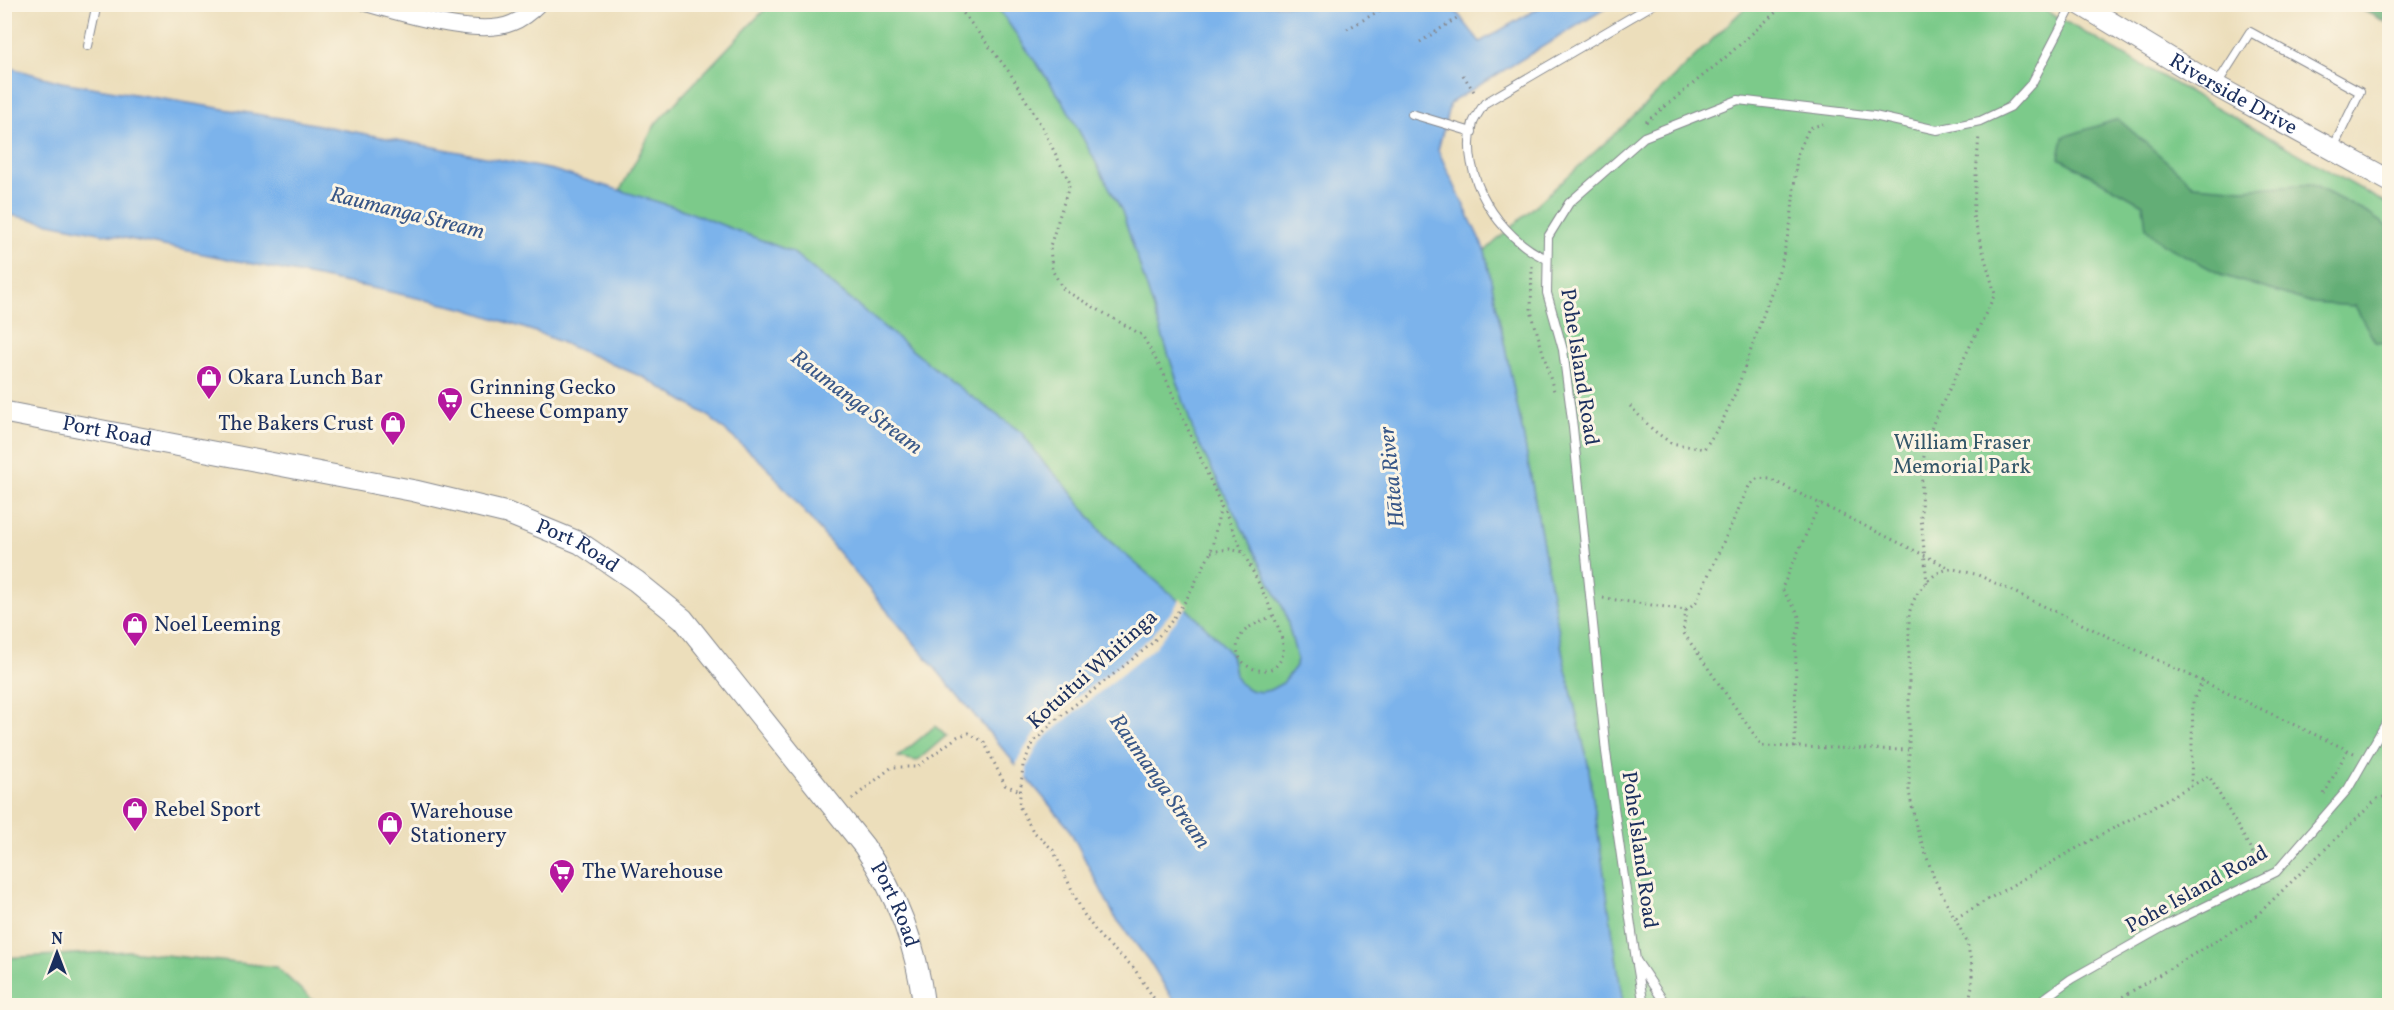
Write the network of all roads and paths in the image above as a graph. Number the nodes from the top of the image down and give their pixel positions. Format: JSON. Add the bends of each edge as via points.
{"nodes":[{"id":1,"x":96,"y":4,"type":"edge"},
{"id":2,"x":367,"y":4,"type":"edge"},
{"id":3,"x":539,"y":4,"type":"edge"},
{"id":4,"x":956,"y":4,"type":"edge"},
{"id":5,"x":1376,"y":4,"type":"edge"},
{"id":6,"x":1654,"y":4,"type":"edge"},
{"id":7,"x":1785,"y":4,"type":"edge"},
{"id":8,"x":2073,"y":4,"type":"edge"},
{"id":9,"x":2080,"y":4,"type":"edge"},
{"id":10,"x":1460,"y":16,"type":"dead end"},
{"id":11,"x":1347,"y":29,"type":"dead end"},
{"id":12,"x":1420,"y":42,"type":"dead end"},
{"id":13,"x":88,"y":46,"type":"dead end"},
{"id":14,"x":1463,"y":75,"type":"dead end"},
{"id":15,"x":2216,"y":86,"type":"junction"},
{"id":16,"x":1478,"y":98,"type":"dead end"},
{"id":17,"x":1412,"y":114,"type":"dead end"},
{"id":18,"x":1853,"y":114,"type":"junction"},
{"id":19,"x":1980,"y":121,"type":"junction"},
{"id":20,"x":1638,"y":128,"type":"dead end"},
{"id":21,"x":1472,"y":132,"type":"junction"},
{"id":22,"x":2333,"y":149,"type":"junction"},
{"id":23,"x":2390,"y":181,"type":"edge"},
{"id":24,"x":1534,"y":254,"type":"junction"},
{"id":25,"x":1547,"y":259,"type":"junction"},
{"id":26,"x":1555,"y":394,"type":"dead end"},
{"id":27,"x":1630,"y":406,"type":"dead end"},
{"id":28,"x":4,"y":412,"type":"edge"},
{"id":29,"x":1820,"y":503,"type":"junction"},
{"id":30,"x":1221,"y":505,"type":"junction"},
{"id":31,"x":1211,"y":552,"type":"junction"},
{"id":32,"x":1243,"y":552,"type":"junction"},
{"id":33,"x":1924,"y":555,"type":"junction"},
{"id":34,"x":1952,"y":569,"type":"junction"},
{"id":35,"x":1927,"y":583,"type":"junction"},
{"id":36,"x":1590,"y":596,"type":"junction"},
{"id":37,"x":1686,"y":610,"type":"junction"},
{"id":38,"x":1272,"y":616,"type":"junction"},
{"id":39,"x":2203,"y":680,"type":"junction"},
{"id":40,"x":2390,"y":716,"type":"edge"},
{"id":41,"x":1795,"y":748,"type":"junction"},
{"id":42,"x":1909,"y":750,"type":"junction"},
{"id":43,"x":2347,"y":750,"type":"junction"},
{"id":44,"x":2366,"y":758,"type":"junction"},
{"id":45,"x":2191,"y":786,"type":"junction"},
{"id":46,"x":1020,"y":791,"type":"junction"},
{"id":47,"x":2390,"y":795,"type":"edge"},
{"id":48,"x":2321,"y":800,"type":"dead end"},
{"id":49,"x":837,"y":811,"type":"junction"},
{"id":50,"x":2277,"y":853,"type":"dead end"},
{"id":51,"x":1956,"y":918,"type":"junction"},
{"id":52,"x":1636,"y":960,"type":"junction"},
{"id":53,"x":924,"y":1005,"type":"edge"},
{"id":54,"x":1159,"y":1005,"type":"edge"},
{"id":55,"x":1644,"y":1005,"type":"edge"},
{"id":56,"x":1667,"y":1005,"type":"edge"},
{"id":57,"x":1968,"y":1005,"type":"edge"},
{"id":58,"x":2034,"y":1005,"type":"edge"},
{"id":59,"x":2107,"y":1005,"type":"edge"}],
"edges":[{"from":1,"to":13,"type":"lane"},
{"from":2,"to":3,"type":"street","via":[[478,28],[511,24]]},
{"from":4,"to":30,"type":"path","via":[[1010,73],[1070,183],[1050,246],[1052,270],[1064,290],[1142,335],[1163,372]]},
{"from":5,"to":11,"type":"path","via":[[1380,11]]},
{"from":6,"to":21,"type":"lane","via":[[1485,103]]},
{"from":7,"to":20,"type":"path"},
{"from":8,"to":19,"type":"lane","name":"Pohe Island Road","via":[[2032,83],[2010,106]]},
{"from":9,"to":15,"type":"main road","name":"Riverside Drive"},
{"from":10,"to":12,"type":"path"},
{"from":14,"to":16,"type":"path"},
{"from":15,"to":22,"type":"main road","name":"Riverside Drive"},
{"from":15,"to":22,"type":"lane","via":[[2250,32],[2360,92]]},
{"from":17,"to":21,"type":"lane"},
{"from":18,"to":19,"type":"lane","name":"Pohe Island Road","via":[[1937,130]]},
{"from":18,"to":25,"type":"lane","name":"Pohe Island Road","via":[[1738,100],[1644,137],[1569,203],[1548,237]]},
{"from":18,"to":27,"type":"path","via":[[1809,128],[1797,155],[1791,221],[1781,265],[1737,389],[1704,449],[1671,443]]},
{"from":19,"to":33,"type":"path","via":[[1973,216],[1995,294],[1926,444],[1921,517]]},
{"from":21,"to":24,"type":"lane","via":[[1474,172],[1485,201],[1510,235]]},
{"from":22,"to":23,"type":"main road","name":"Riverside Drive"},
{"from":24,"to":25,"type":"lane"},
{"from":24,"to":26,"type":"path","via":[[1531,311]]},
{"from":25,"to":36,"type":"lane","name":"Pohe Island Road","via":[[1547,293],[1563,350]]},
{"from":28,"to":49,"type":"main road","name":"Port Road","via":[[415,491],[507,513],[580,543],[682,619]]},
{"from":29,"to":33,"type":"path"},
{"from":29,"to":37,"type":"path","via":[[1770,479],[1758,478],[1749,486],[1696,602]]},
{"from":29,"to":41,"type":"path","via":[[1782,588],[1797,609],[1801,626],[1796,636]]},
{"from":30,"to":31,"type":"path","name":"Kotuitui Whitinga"},
{"from":30,"to":32,"type":"path"},
{"from":31,"to":32,"type":"path"},
{"from":31,"to":46,"type":"path","name":"Kotuitui Whitinga","via":[[1168,626],[1149,646],[1052,723],[1034,743],[1023,765]]},
{"from":32,"to":38,"type":"path"},
{"from":33,"to":34,"type":"path"},
{"from":33,"to":35,"type":"path"},
{"from":34,"to":35,"type":"path","via":[[1937,573]]},
{"from":34,"to":39,"type":"path","via":[[1977,574]]},
{"from":35,"to":42,"type":"path","via":[[1911,604],[1909,615]]},
{"from":36,"to":37,"type":"path"},
{"from":36,"to":52,"type":"lane","name":"Pohe Island Road","via":[[1606,752]]},
{"from":37,"to":41,"type":"path","via":[[1683,633],[1762,746]]},
{"from":38,"to":38,"type":"path","via":[[1282,638],[1283,655],[1275,668],[1253,670],[1240,660],[1240,639],[1250,627]]},
{"from":39,"to":43,"type":"path"},
{"from":39,"to":45,"type":"path","via":[[2193,701]]},
{"from":40,"to":44,"type":"lane","name":"Pohe Island Road"},
{"from":41,"to":42,"type":"path"},
{"from":42,"to":51,"type":"path","via":[[1908,792],[1916,826],[1934,878]]},
{"from":43,"to":44,"type":"path"},
{"from":43,"to":48,"type":"path"},
{"from":44,"to":58,"type":"lane","name":"Pohe Island Road","via":[[2348,789],[2276,872],[2165,926],[2071,979]]},
{"from":45,"to":50,"type":"path","via":[[2209,776],[2259,862]]},
{"from":45,"to":51,"type":"path"},
{"from":46,"to":49,"type":"path","via":[[1005,785],[984,742],[969,733],[957,737],[917,767],[892,767]]},
{"from":46,"to":54,"type":"path","via":[[1019,806],[1033,831],[1053,850],[1083,913],[1100,937],[1133,967]]},
{"from":47,"to":59,"type":"path","via":[[2377,800],[2254,918]]},
{"from":49,"to":53,"type":"main road","name":"Port Road","via":[[864,846],[894,897],[914,950]]},
{"from":51,"to":57,"type":"path","via":[[1972,966]]},
{"from":52,"to":55,"type":"lane","name":"Pohe Island Road"},
{"from":52,"to":56,"type":"lane","name":"Pohe Island Road"}]}
